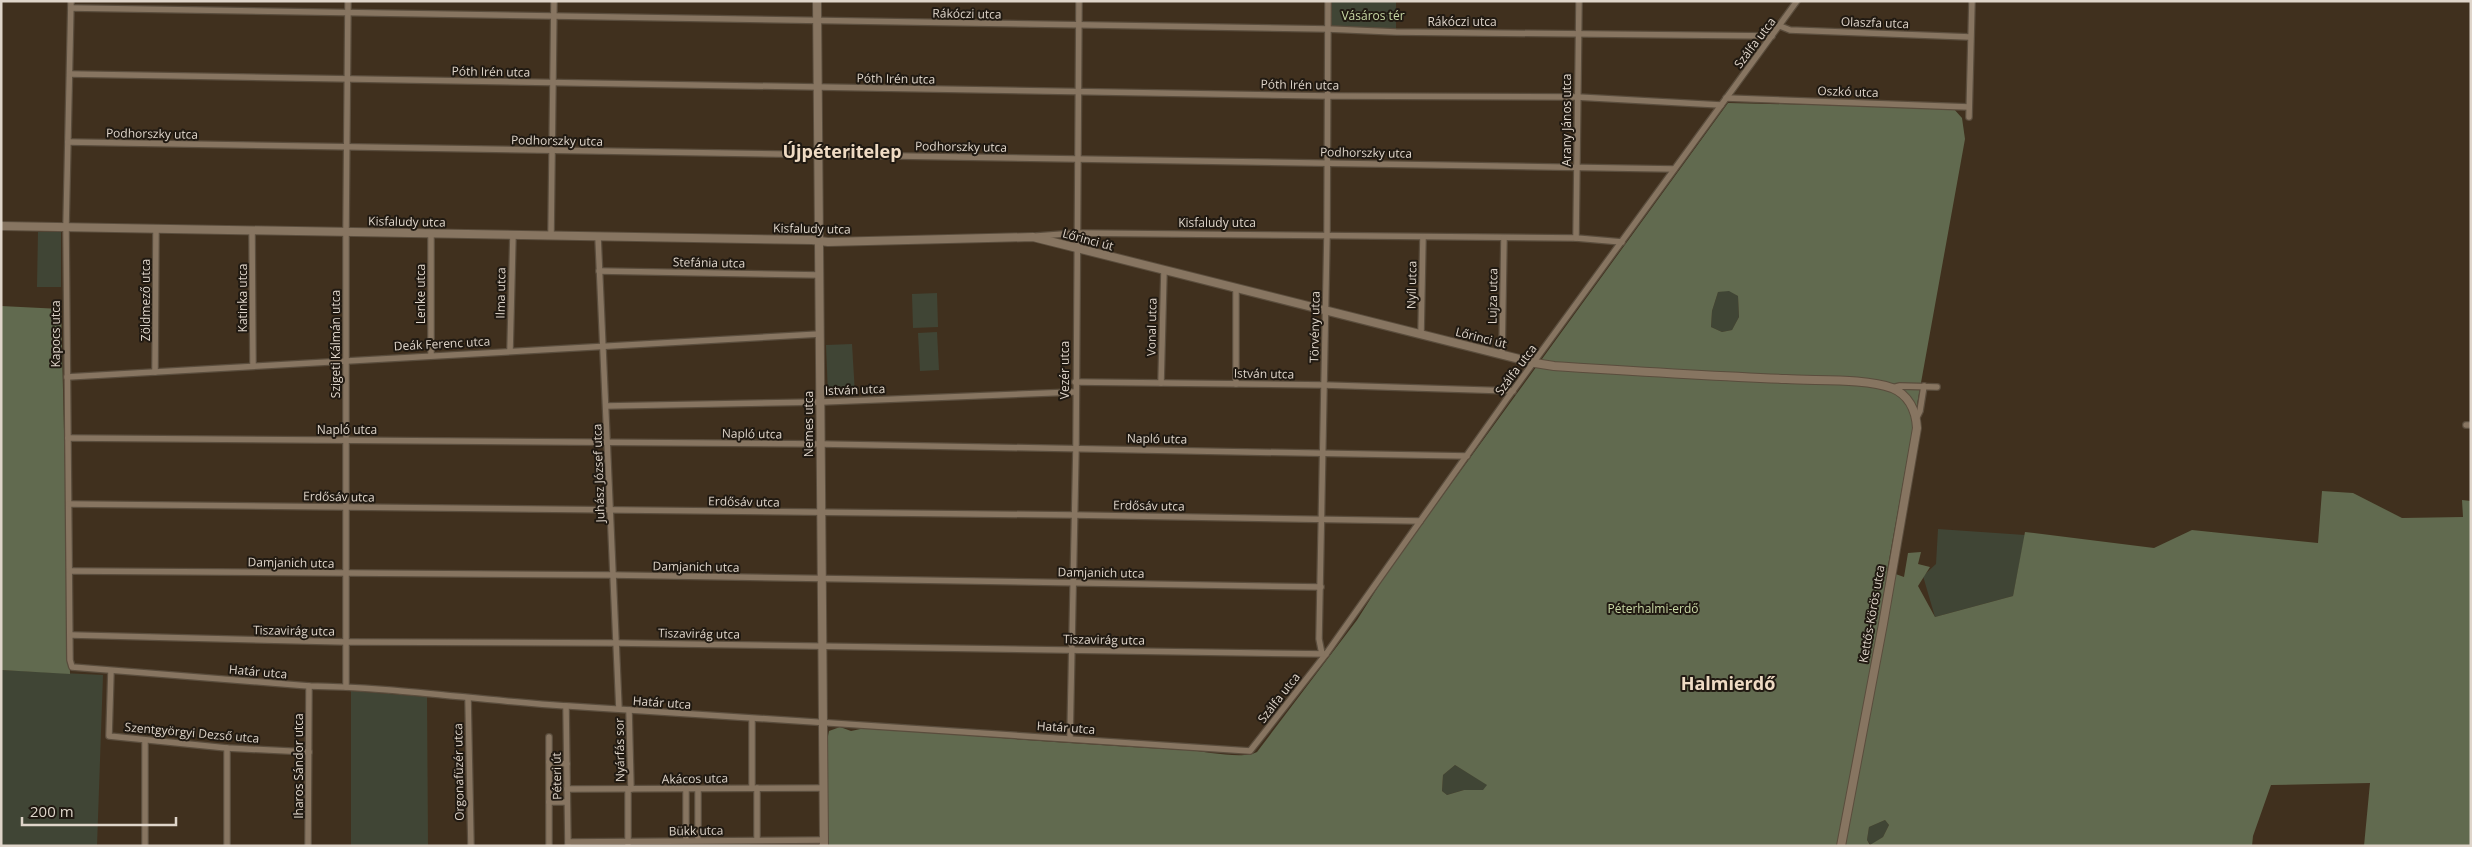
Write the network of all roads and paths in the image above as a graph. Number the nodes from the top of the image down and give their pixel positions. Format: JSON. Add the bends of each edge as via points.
{"nodes":[{"id":1,"x":348,"y":1,"type":"edge"},
{"id":2,"x":554,"y":1,"type":"edge"},
{"id":3,"x":817,"y":1,"type":"edge"},
{"id":4,"x":1079,"y":1,"type":"edge"},
{"id":5,"x":1328,"y":1,"type":"edge"},
{"id":6,"x":1579,"y":1,"type":"edge"},
{"id":7,"x":1797,"y":1,"type":"edge"},
{"id":8,"x":1972,"y":1,"type":"edge"},
{"id":9,"x":71,"y":5,"type":"edge"},
{"id":10,"x":348,"y":13,"type":"junction"},
{"id":11,"x":554,"y":16,"type":"junction"},
{"id":12,"x":816,"y":20,"type":"junction"},
{"id":13,"x":1079,"y":26,"type":"junction"},
{"id":14,"x":1780,"y":26,"type":"junction"},
{"id":15,"x":1328,"y":29,"type":"junction"},
{"id":16,"x":1579,"y":33,"type":"junction"},
{"id":17,"x":1772,"y":36,"type":"junction"},
{"id":18,"x":1970,"y":36,"type":"junction"},
{"id":19,"x":70,"y":74,"type":"junction"},
{"id":20,"x":348,"y":79,"type":"junction"},
{"id":21,"x":552,"y":83,"type":"junction"},
{"id":22,"x":818,"y":87,"type":"junction"},
{"id":23,"x":1078,"y":92,"type":"junction"},
{"id":24,"x":1328,"y":96,"type":"junction"},
{"id":25,"x":1576,"y":97,"type":"junction"},
{"id":26,"x":1726,"y":98,"type":"junction"},
{"id":27,"x":1720,"y":105,"type":"junction"},
{"id":28,"x":1969,"y":106,"type":"junction"},
{"id":29,"x":1969,"y":117,"type":"dead end"},
{"id":30,"x":68,"y":142,"type":"junction"},
{"id":31,"x":348,"y":147,"type":"junction"},
{"id":32,"x":552,"y":150,"type":"junction"},
{"id":33,"x":817,"y":155,"type":"junction"},
{"id":34,"x":1077,"y":158,"type":"junction"},
{"id":35,"x":1327,"y":163,"type":"junction"},
{"id":36,"x":1577,"y":167,"type":"junction"},
{"id":37,"x":1674,"y":169,"type":"junction"},
{"id":38,"x":1,"y":226,"type":"edge"},
{"id":39,"x":66,"y":227,"type":"junction"},
{"id":40,"x":156,"y":229,"type":"junction"},
{"id":41,"x":252,"y":230,"type":"junction"},
{"id":42,"x":346,"y":231,"type":"junction"},
{"id":43,"x":1077,"y":233,"type":"junction"},
{"id":44,"x":431,"y":234,"type":"junction"},
{"id":45,"x":513,"y":235,"type":"junction"},
{"id":46,"x":1327,"y":235,"type":"junction"},
{"id":47,"x":551,"y":236,"type":"junction"},
{"id":48,"x":598,"y":237,"type":"junction"},
{"id":49,"x":1033,"y":237,"type":"junction"},
{"id":50,"x":1423,"y":237,"type":"junction"},
{"id":51,"x":1504,"y":238,"type":"junction"},
{"id":52,"x":1576,"y":238,"type":"junction"},
{"id":53,"x":818,"y":241,"type":"junction"},
{"id":54,"x":1622,"y":242,"type":"junction"},
{"id":55,"x":1077,"y":249,"type":"junction"},
{"id":56,"x":600,"y":271,"type":"junction"},
{"id":57,"x":1164,"y":271,"type":"junction"},
{"id":58,"x":819,"y":275,"type":"junction"},
{"id":59,"x":1236,"y":289,"type":"junction"},
{"id":60,"x":1324,"y":310,"type":"junction"},
{"id":61,"x":820,"y":334,"type":"junction"},
{"id":62,"x":1421,"y":334,"type":"junction"},
{"id":63,"x":603,"y":345,"type":"junction"},
{"id":64,"x":510,"y":351,"type":"junction"},
{"id":65,"x":430,"y":354,"type":"junction"},
{"id":66,"x":1502,"y":355,"type":"junction"},
{"id":67,"x":346,"y":360,"type":"junction"},
{"id":68,"x":1535,"y":363,"type":"junction"},
{"id":69,"x":253,"y":365,"type":"junction"},
{"id":70,"x":155,"y":372,"type":"junction"},
{"id":71,"x":66,"y":377,"type":"junction"},
{"id":72,"x":1075,"y":382,"type":"junction"},
{"id":73,"x":1161,"y":383,"type":"junction"},
{"id":74,"x":1236,"y":384,"type":"junction"},
{"id":75,"x":1324,"y":385,"type":"junction"},
{"id":76,"x":1924,"y":386,"type":"junction"},
{"id":77,"x":1937,"y":387,"type":"dead end"},
{"id":78,"x":1892,"y":388,"type":"junction"},
{"id":79,"x":1513,"y":391,"type":"junction"},
{"id":80,"x":1075,"y":392,"type":"junction"},
{"id":81,"x":821,"y":402,"type":"junction"},
{"id":82,"x":606,"y":406,"type":"junction"},
{"id":83,"x":1916,"y":419,"type":"junction"},
{"id":84,"x":68,"y":438,"type":"junction"},
{"id":85,"x":346,"y":439,"type":"junction"},
{"id":86,"x":608,"y":442,"type":"junction"},
{"id":87,"x":821,"y":444,"type":"junction"},
{"id":88,"x":1076,"y":448,"type":"junction"},
{"id":89,"x":1324,"y":452,"type":"junction"},
{"id":90,"x":1466,"y":456,"type":"junction"},
{"id":91,"x":68,"y":504,"type":"junction"},
{"id":92,"x":347,"y":508,"type":"junction"},
{"id":93,"x":610,"y":509,"type":"junction"},
{"id":94,"x":821,"y":513,"type":"junction"},
{"id":95,"x":1074,"y":515,"type":"junction"},
{"id":96,"x":1323,"y":519,"type":"junction"},
{"id":97,"x":1420,"y":521,"type":"junction"},
{"id":98,"x":70,"y":571,"type":"junction"},
{"id":99,"x":346,"y":574,"type":"junction"},
{"id":100,"x":613,"y":575,"type":"junction"},
{"id":101,"x":822,"y":580,"type":"junction"},
{"id":102,"x":1073,"y":582,"type":"junction"},
{"id":103,"x":1321,"y":587,"type":"junction"},
{"id":104,"x":72,"y":635,"type":"junction"},
{"id":105,"x":347,"y":642,"type":"junction"},
{"id":106,"x":616,"y":643,"type":"junction"},
{"id":107,"x":822,"y":646,"type":"junction"},
{"id":108,"x":1072,"y":650,"type":"junction"},
{"id":109,"x":1324,"y":654,"type":"junction"},
{"id":110,"x":72,"y":667,"type":"joint"},
{"id":111,"x":111,"y":671,"type":"junction"},
{"id":112,"x":309,"y":686,"type":"junction"},
{"id":113,"x":346,"y":687,"type":"junction"},
{"id":114,"x":468,"y":698,"type":"junction"},
{"id":115,"x":566,"y":706,"type":"junction"},
{"id":116,"x":619,"y":709,"type":"junction"},
{"id":117,"x":629,"y":710,"type":"junction"},
{"id":118,"x":752,"y":719,"type":"junction"},
{"id":119,"x":823,"y":723,"type":"junction"},
{"id":120,"x":549,"y":737,"type":"dead end"},
{"id":121,"x":1070,"y":738,"type":"junction"},
{"id":122,"x":145,"y":740,"type":"junction"},
{"id":123,"x":227,"y":748,"type":"junction"},
{"id":124,"x":1250,"y":750,"type":"joint"},
{"id":125,"x":309,"y":752,"type":"junction"},
{"id":126,"x":549,"y":762,"type":"junction"},
{"id":127,"x":567,"y":764,"type":"junction"},
{"id":128,"x":754,"y":788,"type":"junction"},
{"id":129,"x":824,"y":788,"type":"junction"},
{"id":130,"x":567,"y":789,"type":"junction"},
{"id":131,"x":629,"y":789,"type":"junction"},
{"id":132,"x":698,"y":789,"type":"junction"},
{"id":133,"x":686,"y":790,"type":"junction"},
{"id":134,"x":549,"y":802,"type":"junction"},
{"id":135,"x":567,"y":802,"type":"junction"},
{"id":136,"x":686,"y":840,"type":"junction"},
{"id":137,"x":698,"y":840,"type":"junction"},
{"id":138,"x":757,"y":840,"type":"junction"},
{"id":139,"x":824,"y":843,"type":"edge"},
{"id":140,"x":568,"y":844,"type":"edge"},
{"id":141,"x":628,"y":844,"type":"edge"},
{"id":142,"x":145,"y":846,"type":"edge"},
{"id":143,"x":227,"y":846,"type":"edge"},
{"id":144,"x":308,"y":846,"type":"edge"},
{"id":145,"x":471,"y":846,"type":"edge"},
{"id":146,"x":550,"y":846,"type":"edge"},
{"id":147,"x":1841,"y":846,"type":"edge"}],
"edges":[{"from":1,"to":10,"type":"street","name":"Szigeti Kálmán utca"},
{"from":2,"to":11,"type":"street"},
{"from":3,"to":12,"type":"street","name":"Nemes utca"},
{"from":4,"to":13,"type":"street","name":"Vezér utca"},
{"from":5,"to":15,"type":"street","name":"Törvény utca"},
{"from":6,"to":16,"type":"street","name":"Arany János utca"},
{"from":7,"to":14,"type":"street","name":"Szálfa utca"},
{"from":8,"to":18,"type":"street"},
{"from":9,"to":10,"type":"street","name":"Rákóczi utca"},
{"from":9,"to":19,"type":"street","name":"Kapocs utca"},
{"from":10,"to":11,"type":"street","name":"Rákóczi utca"},
{"from":10,"to":20,"type":"street","name":"Szigeti Kálmán utca"},
{"from":11,"to":12,"type":"street","name":"Rákóczi utca"},
{"from":11,"to":21,"type":"street"},
{"from":12,"to":13,"type":"street","name":"Rákóczi utca"},
{"from":12,"to":22,"type":"street","name":"Nemes utca"},
{"from":13,"to":15,"type":"street","name":"Rákóczi utca"},
{"from":13,"to":23,"type":"street","name":"Vezér utca"},
{"from":14,"to":17,"type":"street","name":"Szálfa utca"},
{"from":14,"to":18,"type":"street","name":"Olaszfa utca","via":[[1790,30]]},
{"from":15,"to":16,"type":"street","name":"Rákóczi utca"},
{"from":15,"to":24,"type":"street","name":"Törvény utca"},
{"from":16,"to":17,"type":"street","name":"Rákóczi utca"},
{"from":16,"to":25,"type":"street","name":"Arany János utca"},
{"from":17,"to":26,"type":"street","name":"Szálfa utca"},
{"from":18,"to":28,"type":"street"},
{"from":19,"to":20,"type":"street","name":"Póth Irén utca"},
{"from":19,"to":30,"type":"street","name":"Kapocs utca"},
{"from":20,"to":21,"type":"street","name":"Póth Irén utca"},
{"from":20,"to":31,"type":"street","name":"Szigeti Kálmán utca"},
{"from":21,"to":22,"type":"street","name":"Póth Irén utca"},
{"from":21,"to":32,"type":"street"},
{"from":22,"to":23,"type":"street","name":"Póth Irén utca"},
{"from":22,"to":33,"type":"street","name":"Nemes utca"},
{"from":23,"to":24,"type":"street","name":"Póth Irén utca"},
{"from":23,"to":34,"type":"street","name":"Vezér utca"},
{"from":24,"to":25,"type":"street","name":"Póth Irén utca"},
{"from":24,"to":35,"type":"street","name":"Törvény utca"},
{"from":25,"to":27,"type":"street","name":"Póth Irén utca"},
{"from":25,"to":36,"type":"street","name":"Arany János utca"},
{"from":26,"to":27,"type":"street","name":"Szálfa utca"},
{"from":26,"to":28,"type":"street","name":"Oszkó utca"},
{"from":27,"to":37,"type":"street","name":"Szálfa utca"},
{"from":28,"to":29,"type":"street"},
{"from":30,"to":31,"type":"street","name":"Podhorszky utca"},
{"from":30,"to":39,"type":"street","name":"Kapocs utca"},
{"from":31,"to":32,"type":"street","name":"Podhorszky utca"},
{"from":31,"to":42,"type":"street","name":"Szigeti Kálmán utca"},
{"from":32,"to":33,"type":"street","name":"Podhorszky utca"},
{"from":32,"to":47,"type":"street"},
{"from":33,"to":34,"type":"street","name":"Podhorszky utca"},
{"from":33,"to":53,"type":"street","name":"Nemes utca"},
{"from":34,"to":35,"type":"street","name":"Podhorszky utca"},
{"from":34,"to":43,"type":"street","name":"Vezér utca"},
{"from":35,"to":36,"type":"street","name":"Podhorszky utca"},
{"from":35,"to":46,"type":"street","name":"Törvény utca"},
{"from":36,"to":37,"type":"street","name":"Podhorszky utca"},
{"from":36,"to":52,"type":"street","name":"Arany János utca"},
{"from":37,"to":54,"type":"street","name":"Szálfa utca"},
{"from":38,"to":39,"type":"street","name":"Kisfaludy utca"},
{"from":39,"to":40,"type":"street","name":"Kisfaludy utca"},
{"from":39,"to":71,"type":"street","name":"Kapocs utca"},
{"from":40,"to":41,"type":"street","name":"Kisfaludy utca"},
{"from":40,"to":70,"type":"street","name":"Zöldmező utca"},
{"from":41,"to":42,"type":"street","name":"Kisfaludy utca"},
{"from":41,"to":69,"type":"street","name":"Katinka utca"},
{"from":42,"to":44,"type":"street","name":"Kisfaludy utca"},
{"from":42,"to":67,"type":"street","name":"Szigeti Kálmán utca"},
{"from":43,"to":46,"type":"street","name":"Kisfaludy utca"},
{"from":43,"to":49,"type":"street","name":"Kisfaludy utca"},
{"from":43,"to":55,"type":"street","name":"Vezér utca"},
{"from":44,"to":45,"type":"street","name":"Kisfaludy utca"},
{"from":44,"to":65,"type":"street","name":"Lenke utca"},
{"from":45,"to":47,"type":"street","name":"Kisfaludy utca"},
{"from":45,"to":64,"type":"street","name":"Ilma utca"},
{"from":46,"to":50,"type":"street","name":"Kisfaludy utca"},
{"from":46,"to":60,"type":"street","name":"Törvény utca"},
{"from":47,"to":48,"type":"street","name":"Kisfaludy utca"},
{"from":48,"to":53,"type":"street","name":"Kisfaludy utca"},
{"from":48,"to":56,"type":"street","name":"Juhász József utca"},
{"from":49,"to":53,"type":"street","name":"Kisfaludy utca"},
{"from":49,"to":55,"type":"street","name":"Lőrinci út"},
{"from":50,"to":51,"type":"street","name":"Kisfaludy utca"},
{"from":50,"to":62,"type":"street","name":"Nyíl utca"},
{"from":51,"to":52,"type":"street","name":"Kisfaludy utca"},
{"from":51,"to":66,"type":"street","name":"Lujza utca"},
{"from":52,"to":54,"type":"street","name":"Kisfaludy utca"},
{"from":53,"to":58,"type":"street","name":"Nemes utca"},
{"from":54,"to":68,"type":"street","name":"Szálfa utca"},
{"from":55,"to":57,"type":"street","name":"Lőrinci út"},
{"from":55,"to":72,"type":"street","name":"Vezér utca"},
{"from":56,"to":58,"type":"street","name":"Stefánia utca"},
{"from":56,"to":63,"type":"street","name":"Juhász József utca"},
{"from":57,"to":59,"type":"street","name":"Lőrinci út"},
{"from":57,"to":73,"type":"street","name":"Vonal utca"},
{"from":58,"to":61,"type":"street","name":"Nemes utca"},
{"from":59,"to":60,"type":"street","name":"Lőrinci út"},
{"from":59,"to":74,"type":"street"},
{"from":60,"to":62,"type":"street","name":"Lőrinci út"},
{"from":60,"to":75,"type":"street","name":"Törvény utca"},
{"from":61,"to":63,"type":"street","name":"Deák Ferenc utca"},
{"from":61,"to":81,"type":"street","name":"Nemes utca"},
{"from":62,"to":66,"type":"street","name":"Lőrinci út"},
{"from":63,"to":64,"type":"street","name":"Deák Ferenc utca"},
{"from":63,"to":82,"type":"street","name":"Juhász József utca"},
{"from":64,"to":65,"type":"street","name":"Deák Ferenc utca"},
{"from":65,"to":67,"type":"street","name":"Deák Ferenc utca"},
{"from":66,"to":68,"type":"street","name":"Lőrinci út"},
{"from":67,"to":69,"type":"street","name":"Deák Ferenc utca"},
{"from":67,"to":85,"type":"street","name":"Szigeti Kálmán utca"},
{"from":68,"to":78,"type":"street","name":"Lőrinci út","via":[[1860,383]]},
{"from":68,"to":79,"type":"street","name":"Szálfa utca"},
{"from":69,"to":70,"type":"street","name":"Deák Ferenc utca"},
{"from":70,"to":71,"type":"street","name":"Deák Ferenc utca"},
{"from":71,"to":84,"type":"street","name":"Kapocs utca"},
{"from":72,"to":73,"type":"street","name":"István utca"},
{"from":72,"to":80,"type":"street","name":"Vezér utca"},
{"from":73,"to":74,"type":"street","name":"István utca"},
{"from":74,"to":75,"type":"street","name":"István utca"},
{"from":75,"to":79,"type":"street","name":"István utca"},
{"from":75,"to":89,"type":"street","name":"Törvény utca"},
{"from":76,"to":77,"type":"street"},
{"from":76,"to":78,"type":"street"},
{"from":76,"to":83,"type":"street","name":"Kettős-Körös utca"},
{"from":78,"to":83,"type":"street","via":[[1908,400]]},
{"from":79,"to":90,"type":"street","name":"Szálfa utca"},
{"from":80,"to":81,"type":"street","name":"István utca"},
{"from":80,"to":88,"type":"street","name":"Vezér utca"},
{"from":81,"to":82,"type":"street","name":"István utca"},
{"from":81,"to":87,"type":"street","name":"Nemes utca"},
{"from":82,"to":86,"type":"street","name":"Juhász József utca"},
{"from":83,"to":147,"type":"street","name":"Kettős-Körös utca","via":[[1883,624]]},
{"from":84,"to":85,"type":"street","name":"Napló utca"},
{"from":84,"to":91,"type":"street","name":"Kapocs utca"},
{"from":85,"to":86,"type":"street","name":"Napló utca"},
{"from":85,"to":92,"type":"street","name":"Szigeti Kálmán utca"},
{"from":86,"to":87,"type":"street","name":"Napló utca"},
{"from":86,"to":93,"type":"street","name":"Juhász József utca"},
{"from":87,"to":88,"type":"street","name":"Napló utca"},
{"from":87,"to":94,"type":"street","name":"Nemes utca"},
{"from":88,"to":89,"type":"street","name":"Napló utca"},
{"from":88,"to":95,"type":"street","name":"Vezér utca"},
{"from":89,"to":90,"type":"street","name":"Napló utca"},
{"from":89,"to":96,"type":"street","name":"Törvény utca"},
{"from":90,"to":97,"type":"street","name":"Szálfa utca"},
{"from":91,"to":92,"type":"street","name":"Erdősáv utca"},
{"from":91,"to":98,"type":"street","name":"Kapocs utca"},
{"from":92,"to":93,"type":"street","name":"Erdősáv utca"},
{"from":92,"to":99,"type":"street","name":"Szigeti Kálmán utca"},
{"from":93,"to":94,"type":"street","name":"Erdősáv utca"},
{"from":93,"to":100,"type":"street","name":"Juhász József utca"},
{"from":94,"to":95,"type":"street","name":"Erdősáv utca"},
{"from":94,"to":101,"type":"street","name":"Nemes utca"},
{"from":95,"to":96,"type":"street","name":"Erdősáv utca"},
{"from":95,"to":102,"type":"street","name":"Vezér utca"},
{"from":96,"to":97,"type":"street","name":"Erdősáv utca"},
{"from":96,"to":103,"type":"street","name":"Törvény utca"},
{"from":97,"to":109,"type":"street","name":"Szálfa utca"},
{"from":98,"to":99,"type":"street","name":"Damjanich utca"},
{"from":98,"to":104,"type":"street","name":"Kapocs utca"},
{"from":99,"to":100,"type":"street","name":"Damjanich utca"},
{"from":99,"to":105,"type":"street","name":"Szigeti Kálmán utca"},
{"from":100,"to":101,"type":"street","name":"Damjanich utca"},
{"from":100,"to":106,"type":"street","name":"Juhász József utca"},
{"from":101,"to":102,"type":"street","name":"Damjanich utca"},
{"from":101,"to":107,"type":"street","name":"Nemes utca"},
{"from":102,"to":103,"type":"street","name":"Damjanich utca"},
{"from":102,"to":108,"type":"street","name":"Vezér utca"},
{"from":103,"to":109,"type":"street","name":"Törvény utca","via":[[1319,640]]},
{"from":104,"to":105,"type":"street","name":"Tiszavirág utca"},
{"from":104,"to":110,"type":"street","name":"Kapocs utca"},
{"from":105,"to":106,"type":"street","name":"Tiszavirág utca"},
{"from":105,"to":113,"type":"street","name":"Szigeti Kálmán utca"},
{"from":106,"to":107,"type":"street","name":"Tiszavirág utca"},
{"from":106,"to":116,"type":"street","name":"Juhász József utca"},
{"from":107,"to":108,"type":"street","name":"Tiszavirág utca"},
{"from":107,"to":119,"type":"street","name":"Nemes utca"},
{"from":108,"to":109,"type":"street","name":"Tiszavirág utca"},
{"from":108,"to":121,"type":"street","name":"Vezér utca"},
{"from":109,"to":124,"type":"street","name":"Szálfa utca"},
{"from":110,"to":111,"type":"street","name":"Határ utca"},
{"from":111,"to":112,"type":"street","name":"Határ utca"},
{"from":111,"to":122,"type":"street","name":"Szentgyörgyi Dezső utca","via":[[110,736]]},
{"from":112,"to":113,"type":"street","name":"Határ utca"},
{"from":112,"to":125,"type":"street","name":"Iharos Sándor utca"},
{"from":113,"to":114,"type":"street","name":"Határ utca"},
{"from":114,"to":115,"type":"street","name":"Határ utca"},
{"from":114,"to":145,"type":"street","name":"Orgonafüzér utca"},
{"from":115,"to":116,"type":"street","name":"Határ utca"},
{"from":115,"to":127,"type":"street","name":"Péteri út"},
{"from":116,"to":117,"type":"street","name":"Határ utca"},
{"from":117,"to":118,"type":"street","name":"Határ utca"},
{"from":117,"to":131,"type":"street","name":"Nyárfás sor"},
{"from":118,"to":119,"type":"street","name":"Határ utca"},
{"from":118,"to":128,"type":"street"},
{"from":119,"to":121,"type":"street","name":"Határ utca"},
{"from":119,"to":129,"type":"street","name":"Nemes utca"},
{"from":120,"to":126,"type":"street"},
{"from":121,"to":124,"type":"street","name":"Határ utca"},
{"from":122,"to":123,"type":"street","name":"Szentgyörgyi Dezső utca"},
{"from":122,"to":142,"type":"street"},
{"from":123,"to":125,"type":"street","name":"Szentgyörgyi Dezső utca"},
{"from":123,"to":143,"type":"street"},
{"from":125,"to":144,"type":"street","name":"Iharos Sándor utca"},
{"from":126,"to":127,"type":"street"},
{"from":126,"to":134,"type":"street"},
{"from":127,"to":130,"type":"street","name":"Péteri út"},
{"from":128,"to":129,"type":"street","name":"Akácos utca"},
{"from":128,"to":132,"type":"street","name":"Akácos utca"},
{"from":128,"to":138,"type":"street"},
{"from":129,"to":139,"type":"street","name":"Nemes utca"},
{"from":130,"to":131,"type":"street","name":"Akácos utca"},
{"from":130,"to":135,"type":"street","name":"Péteri út"},
{"from":131,"to":133,"type":"street","name":"Akácos utca"},
{"from":131,"to":141,"type":"street","name":"Nyárfás sor"},
{"from":132,"to":133,"type":"street","name":"Akácos utca"},
{"from":132,"to":137,"type":"street"},
{"from":133,"to":136,"type":"street"},
{"from":134,"to":135,"type":"street"},
{"from":134,"to":146,"type":"street"},
{"from":135,"to":140,"type":"street","name":"Péteri út"},
{"from":136,"to":137,"type":"street","name":"Bükk utca"},
{"from":136,"to":141,"type":"street","name":"Bükk utca"},
{"from":137,"to":138,"type":"street","name":"Bükk utca"},
{"from":138,"to":139,"type":"street","name":"Bükk utca"},
{"from":140,"to":141,"type":"street","name":"Bükk utca"}]}
